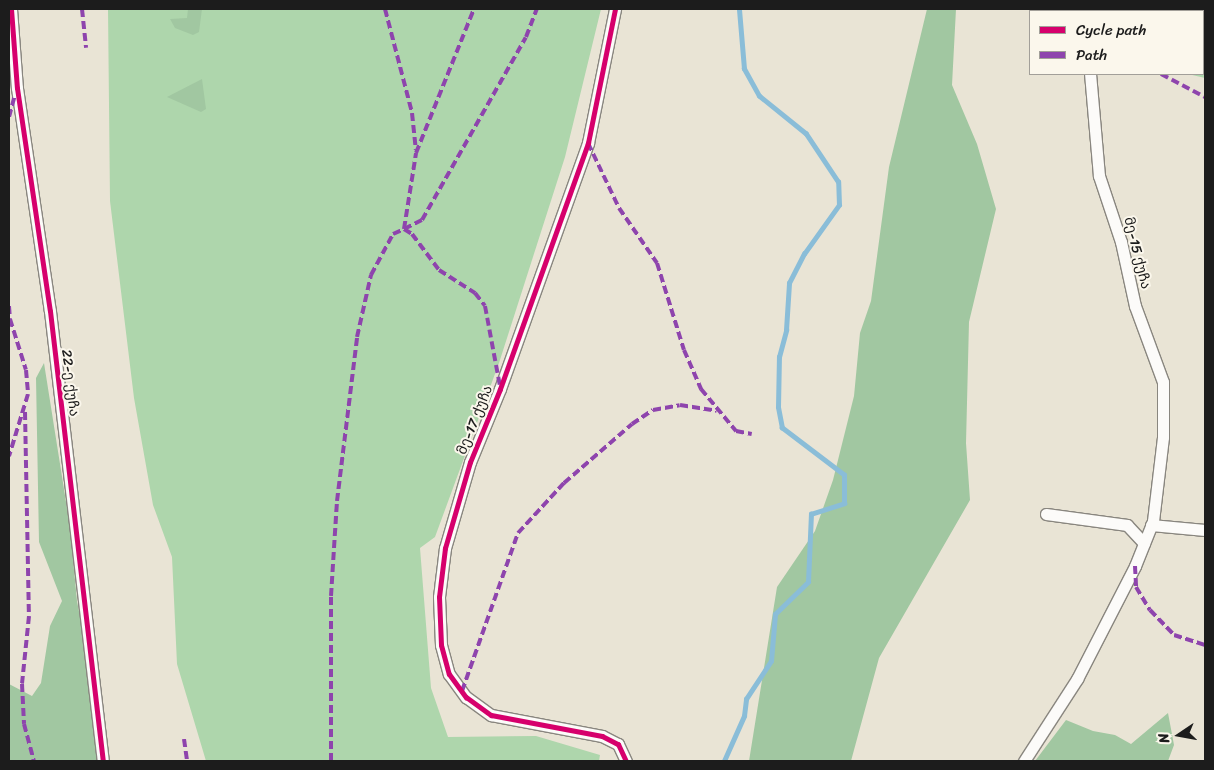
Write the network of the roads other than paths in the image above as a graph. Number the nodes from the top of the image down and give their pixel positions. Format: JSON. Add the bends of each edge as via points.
{"nodes":[{"id":1,"x":11,"y":9,"type":"edge"},
{"id":2,"x":615,"y":9,"type":"edge"},
{"id":3,"x":1090,"y":75,"type":"edge"},
{"id":4,"x":1046,"y":514,"type":"dead end"},
{"id":5,"x":1151,"y":525,"type":"junction"},
{"id":6,"x":1205,"y":530,"type":"edge"},
{"id":7,"x":1144,"y":543,"type":"junction"},
{"id":8,"x":103,"y":761,"type":"edge"},
{"id":9,"x":626,"y":761,"type":"edge"},
{"id":10,"x":1024,"y":761,"type":"edge"}],
"edges":[{"from":1,"to":8,"type":"street","name":"22-ე ქუჩა","via":[[17,88],[50,311]]},
{"from":2,"to":9,"type":"street","name":"მე-17 ქუჩა","via":[[588,143],[500,389],[470,462],[445,548],[439,597],[441,646],[449,674],[466,697],[491,715],[602,736],[618,744]]},
{"from":3,"to":5,"type":"street","name":"მე-15 ქუჩა","via":[[1099,176],[1121,242],[1135,306],[1163,382],[1162,437]]},
{"from":4,"to":7,"type":"street","via":[[1127,525]]},
{"from":5,"to":6,"type":"street"},
{"from":5,"to":7,"type":"street","name":"მე-15 ქუჩა"},
{"from":7,"to":10,"type":"street","name":"მე-15 ქუჩა","via":[[1078,679]]}]}
